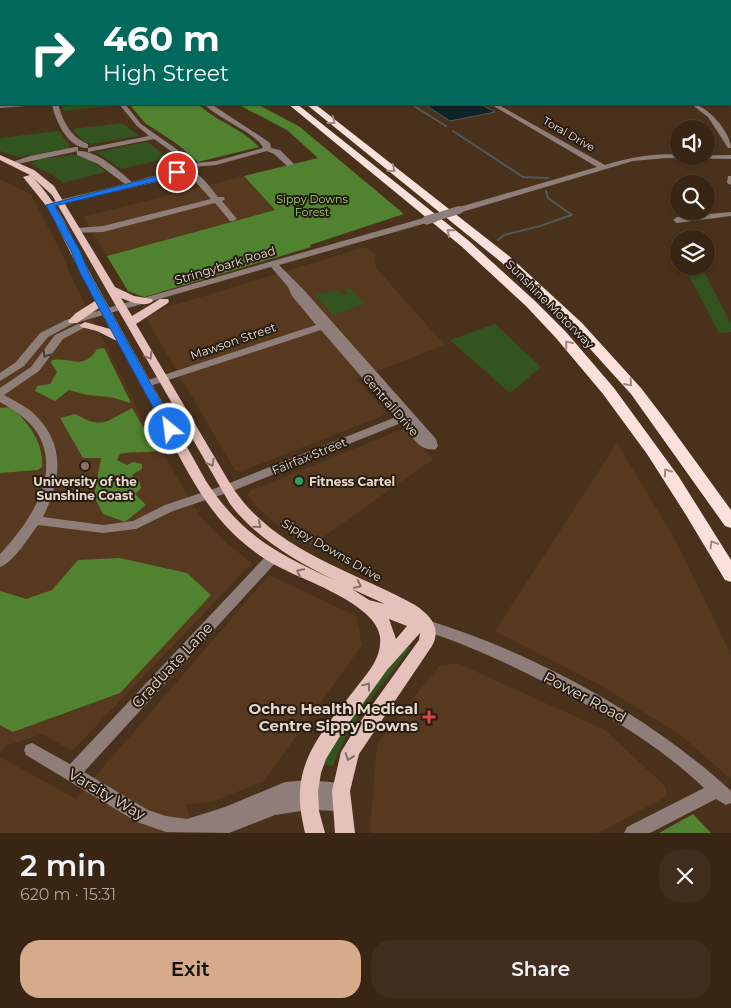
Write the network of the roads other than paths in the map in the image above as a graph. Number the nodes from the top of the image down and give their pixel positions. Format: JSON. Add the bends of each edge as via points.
{"nodes":[{"id":1,"x":12,"y":105,"type":"edge"},
{"id":2,"x":54,"y":105,"type":"edge"},
{"id":3,"x":117,"y":105,"type":"edge"},
{"id":4,"x":123,"y":105,"type":"edge"},
{"id":5,"x":208,"y":105,"type":"edge"},
{"id":6,"x":291,"y":105,"type":"edge"},
{"id":7,"x":311,"y":105,"type":"edge"},
{"id":8,"x":496,"y":105,"type":"edge"},
{"id":9,"x":695,"y":105,"type":"edge"},
{"id":10,"x":0,"y":106,"type":"edge"},
{"id":11,"x":153,"y":138,"type":"junction"},
{"id":12,"x":731,"y":146,"type":"edge"},
{"id":13,"x":77,"y":149,"type":"junction"},
{"id":14,"x":90,"y":150,"type":"junction"},
{"id":15,"x":267,"y":150,"type":"junction"},
{"id":16,"x":715,"y":156,"type":"edge"},
{"id":17,"x":730,"y":156,"type":"edge"},
{"id":18,"x":0,"y":158,"type":"edge"},
{"id":19,"x":670,"y":159,"type":"edge"},
{"id":20,"x":13,"y":163,"type":"junction"},
{"id":21,"x":0,"y":164,"type":"edge"},
{"id":22,"x":290,"y":164,"type":"dead end"},
{"id":23,"x":605,"y":167,"type":"junction"},
{"id":24,"x":199,"y":168,"type":"junction"},
{"id":25,"x":185,"y":171,"type":"junction"},
{"id":26,"x":731,"y":178,"type":"edge"},
{"id":27,"x":731,"y":183,"type":"edge"},
{"id":28,"x":130,"y":185,"type":"junction"},
{"id":29,"x":218,"y":199,"type":"junction"},
{"id":30,"x":61,"y":202,"type":"junction"},
{"id":31,"x":50,"y":205,"type":"junction"},
{"id":32,"x":731,"y":214,"type":"edge"},
{"id":33,"x":715,"y":216,"type":"edge"},
{"id":34,"x":236,"y":219,"type":"dead end"},
{"id":35,"x":80,"y":235,"type":"junction"},
{"id":36,"x":275,"y":266,"type":"junction"},
{"id":37,"x":111,"y":289,"type":"junction"},
{"id":38,"x":100,"y":301,"type":"junction"},
{"id":39,"x":148,"y":301,"type":"junction"},
{"id":40,"x":164,"y":301,"type":"junction"},
{"id":41,"x":123,"y":310,"type":"junction"},
{"id":42,"x":108,"y":315,"type":"junction"},
{"id":43,"x":73,"y":321,"type":"junction"},
{"id":44,"x":130,"y":323,"type":"junction"},
{"id":45,"x":86,"y":325,"type":"junction"},
{"id":46,"x":326,"y":325,"type":"junction"},
{"id":47,"x":121,"y":339,"type":"junction"},
{"id":48,"x":0,"y":378,"type":"edge"},
{"id":49,"x":163,"y":380,"type":"junction"},
{"id":50,"x":146,"y":384,"type":"junction"},
{"id":51,"x":0,"y":393,"type":"edge"},
{"id":52,"x":0,"y":397,"type":"edge"},
{"id":53,"x":406,"y":417,"type":"joint"},
{"id":54,"x":226,"y":489,"type":"junction"},
{"id":55,"x":208,"y":496,"type":"junction"},
{"id":56,"x":35,"y":520,"type":"junction"},
{"id":57,"x":731,"y":522,"type":"edge"},
{"id":58,"x":273,"y":557,"type":"junction"},
{"id":59,"x":0,"y":562,"type":"edge"},
{"id":60,"x":731,"y":575,"type":"edge"},
{"id":61,"x":360,"y":600,"type":"junction"},
{"id":62,"x":427,"y":626,"type":"junction"},
{"id":63,"x":380,"y":669,"type":"junction"},
{"id":64,"x":32,"y":750,"type":"dead end"},
{"id":65,"x":72,"y":773,"type":"junction"},
{"id":66,"x":308,"y":795,"type":"junction"},
{"id":67,"x":341,"y":797,"type":"junction"},
{"id":68,"x":315,"y":833,"type":"edge"},
{"id":69,"x":345,"y":833,"type":"edge"},
{"id":70,"x":633,"y":833,"type":"edge"}],
"edges":[{"from":1,"to":10,"type":"street"},
{"from":2,"to":13,"type":"street"},
{"from":3,"to":11,"type":"street","via":[[128,121]]},
{"from":4,"to":11,"type":"street"},
{"from":5,"to":15,"type":"street","via":[[222,117],[258,137],[267,145]]},
{"from":60,"to":6,"type":"highway","name":"Sunshine Motorway","one_way":true,"via":[[660,462],[610,393],[560,335],[493,270]]},
{"from":7,"to":57,"type":"highway","name":"Sunshine Motorway","one_way":true,"via":[[505,259],[566,315],[646,405]]},
{"from":8,"to":23,"type":"street","name":"Toral Drive"},
{"from":9,"to":12,"type":"street","via":[[710,116]]},
{"from":11,"to":14,"type":"street"},
{"from":11,"to":24,"type":"street"},
{"from":11,"to":25,"type":"street","via":[[182,163]]},
{"from":13,"to":14,"type":"street"},
{"from":13,"to":14,"type":"street"},
{"from":13,"to":20,"type":"street"},
{"from":14,"to":28,"type":"street"},
{"from":15,"to":22,"type":"street","via":[[277,152]]},
{"from":15,"to":24,"type":"street"},
{"from":16,"to":17,"type":"street","name":"Stringybark Road"},
{"from":18,"to":20,"type":"main road","name":"Sippy Downs Drive"},
{"from":19,"to":23,"type":"street","name":"Stringybark Road"},
{"from":20,"to":30,"type":"main road","name":"Sippy Downs Drive","via":[[44,181]]},
{"from":21,"to":31,"type":"main road","via":[[30,180]]},
{"from":23,"to":36,"type":"street","name":"Stringybark Road","bridge":true},
{"from":24,"to":25,"type":"street"},
{"from":24,"to":29,"type":"street"},
{"from":25,"to":28,"type":"street"},
{"from":25,"to":29,"type":"street","via":[[196,177]]},
{"from":26,"to":27,"type":"street"},
{"from":28,"to":30,"type":"street"},
{"from":29,"to":34,"type":"street"},
{"from":29,"to":35,"type":"street"},
{"from":30,"to":31,"type":"street"},
{"from":30,"to":35,"type":"main road","name":"Sippy Downs Drive"},
{"from":31,"to":38,"type":"main road"},
{"from":32,"to":33,"type":"street"},
{"from":35,"to":37,"type":"main road","name":"Sippy Downs Drive"},
{"from":36,"to":39,"type":"street","name":"Stringybark Road"},
{"from":36,"to":40,"type":"street","name":"Stringybark Road"},
{"from":36,"to":46,"type":"street","name":"Central Drive","via":[[293,286],[295,294]]},
{"from":37,"to":39,"type":"main road","via":[[132,299]]},
{"from":37,"to":41,"type":"main road","name":"Sippy Downs Drive"},
{"from":38,"to":42,"type":"main road"},
{"from":38,"to":43,"type":"main road"},
{"from":39,"to":41,"type":"street","name":"Stringybark Road"},
{"from":40,"to":41,"type":"street","name":"Stringybark Road"},
{"from":40,"to":44,"type":"main road"},
{"from":41,"to":42,"type":"street","name":"Stringybark Road"},
{"from":41,"to":44,"type":"main road","name":"Sippy Downs Drive"},
{"from":42,"to":43,"type":"street"},
{"from":42,"to":45,"type":"street"},
{"from":42,"to":47,"type":"main road"},
{"from":43,"to":48,"type":"street","via":[[44,335],[20,364]]},
{"from":44,"to":49,"type":"main road","name":"Sippy Downs Drive","one_way":true},
{"from":45,"to":47,"type":"main road"},
{"from":45,"to":51,"type":"street","one_way":true,"via":[[59,337],[35,369]]},
{"from":46,"to":49,"type":"street","name":"Mawson Street"},
{"from":46,"to":53,"type":"street","name":"Central Drive"},
{"from":47,"to":50,"type":"main road"},
{"from":49,"to":50,"type":"street","name":"Mawson Street"},
{"from":49,"to":54,"type":"main road","name":"Sippy Downs Drive","one_way":true},
{"from":50,"to":55,"type":"main road"},
{"from":52,"to":56,"type":"street","via":[[32,418],[51,447],[52,480],[45,503]]},
{"from":53,"to":54,"type":"street","name":"Fairfax Street"},
{"from":54,"to":55,"type":"street","name":"Fairfax Street"},
{"from":54,"to":62,"type":"main road","name":"Sippy Downs Drive","one_way":true,"via":[[246,514],[274,538],[414,613]]},
{"from":55,"to":56,"type":"street","name":"Fairfax Street","via":[[122,528],[92,528]]},
{"from":55,"to":58,"type":"main road","via":[[230,523]]},
{"from":56,"to":59,"type":"street"},
{"from":61,"to":58,"type":"main road","one_way":true},
{"from":58,"to":65,"type":"street","name":"Graduate Lane"},
{"from":61,"to":62,"type":"main road"},
{"from":61,"to":63,"type":"main road","via":[[378,615],[386,630],[388,647]]},
{"from":62,"to":63,"type":"main road","via":[[413,630]]},
{"from":62,"to":67,"type":"main road","one_way":true,"via":[[426,642],[354,744],[345,767]]},
{"from":62,"to":70,"type":"street","name":"Power Road","via":[[461,636],[510,658],[621,715],[667,746],[722,793]]},
{"from":66,"to":63,"type":"main road","one_way":true,"via":[[313,766],[321,750]]},
{"from":64,"to":65,"type":"street","name":"Varsity Way"},
{"from":65,"to":66,"type":"street","name":"Varsity Way","via":[[143,816],[198,832],[215,829]]},
{"from":66,"to":67,"type":"street","name":"Varsity Way"},
{"from":66,"to":68,"type":"main road"},
{"from":67,"to":69,"type":"main road"}]}
